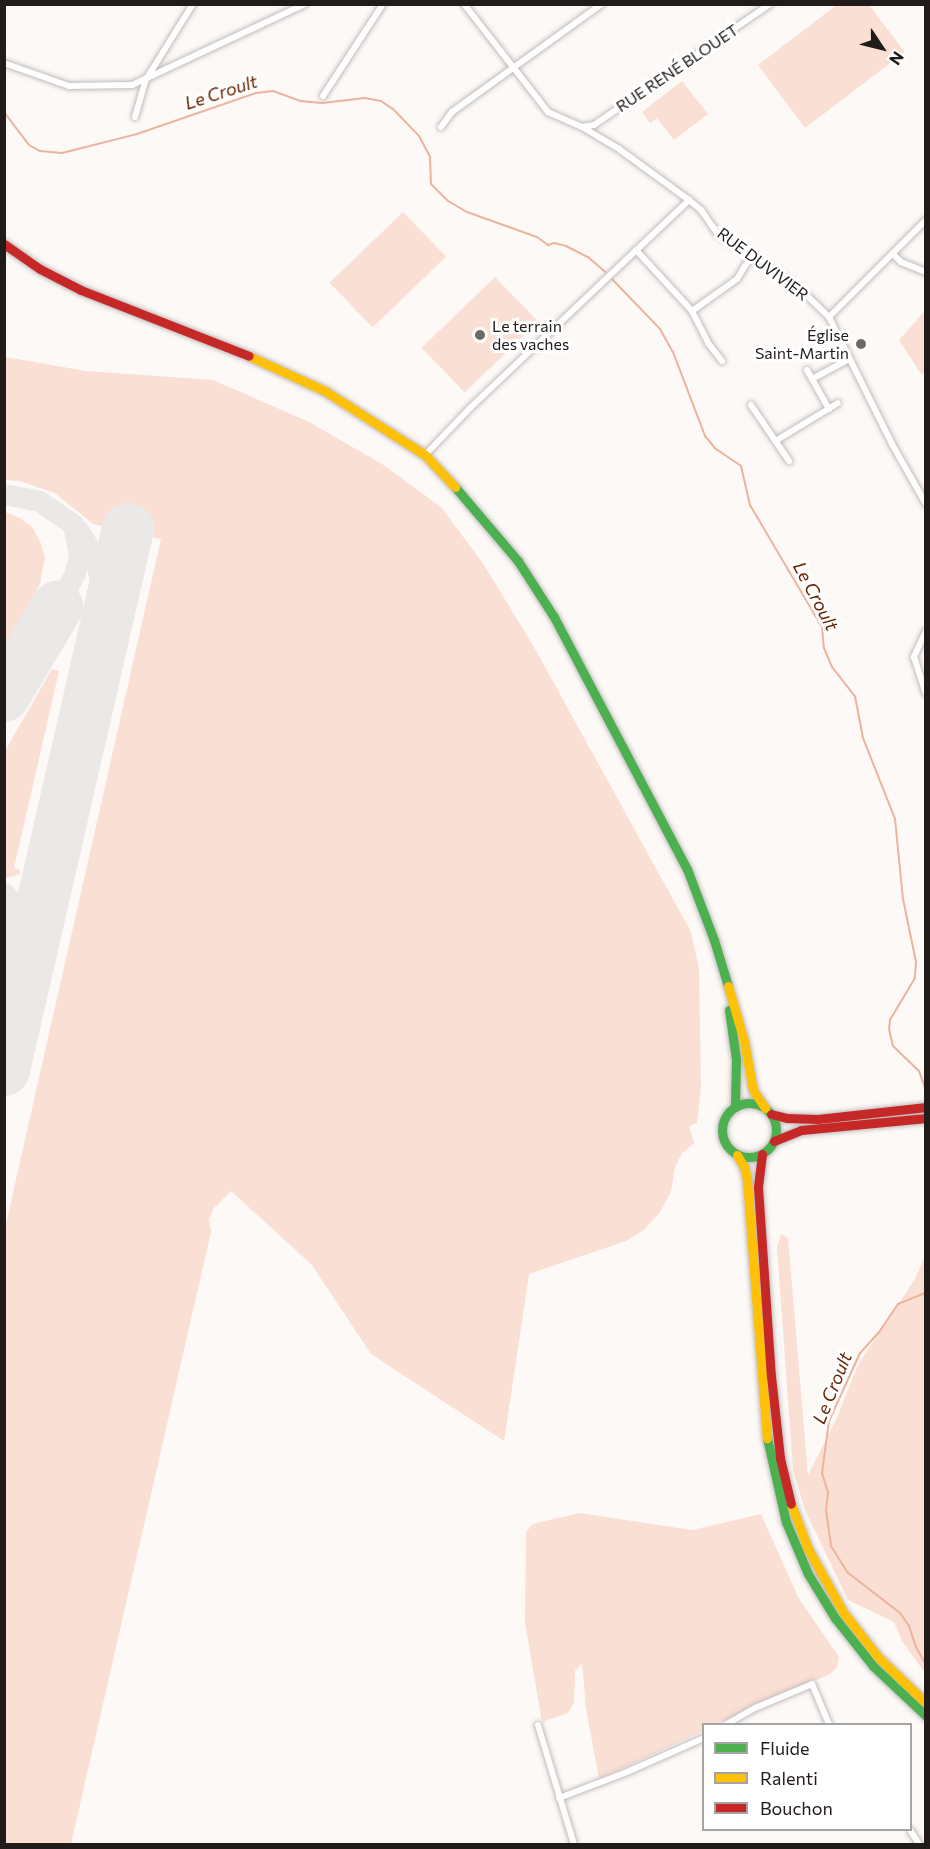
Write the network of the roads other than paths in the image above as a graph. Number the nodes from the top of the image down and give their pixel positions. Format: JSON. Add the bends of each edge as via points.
{"nodes":[{"id":1,"x":193,"y":4,"type":"edge"},
{"id":2,"x":305,"y":4,"type":"edge"},
{"id":3,"x":383,"y":4,"type":"edge"},
{"id":4,"x":464,"y":4,"type":"edge"},
{"id":5,"x":602,"y":4,"type":"edge"},
{"id":6,"x":770,"y":4,"type":"edge"},
{"id":7,"x":4,"y":63,"type":"edge"},
{"id":8,"x":513,"y":69,"type":"junction"},
{"id":9,"x":145,"y":81,"type":"junction"},
{"id":10,"x":323,"y":96,"type":"dead end"},
{"id":11,"x":135,"y":117,"type":"dead end"},
{"id":12,"x":582,"y":127,"type":"junction"},
{"id":13,"x":441,"y":128,"type":"dead end"},
{"id":14,"x":689,"y":200,"type":"junction"},
{"id":15,"x":926,"y":220,"type":"edge"},
{"id":16,"x":4,"y":244,"type":"edge"},
{"id":17,"x":636,"y":250,"type":"junction"},
{"id":18,"x":893,"y":254,"type":"junction"},
{"id":19,"x":751,"y":257,"type":"junction"},
{"id":20,"x":926,"y":272,"type":"edge"},
{"id":21,"x":692,"y":311,"type":"junction"},
{"id":22,"x":829,"y":317,"type":"junction"},
{"id":23,"x":849,"y":359,"type":"junction"},
{"id":24,"x":722,"y":361,"type":"dead end"},
{"id":25,"x":807,"y":370,"type":"dead end"},
{"id":26,"x":812,"y":379,"type":"junction"},
{"id":27,"x":838,"y":403,"type":"dead end"},
{"id":28,"x":751,"y":405,"type":"dead end"},
{"id":29,"x":829,"y":409,"type":"junction"},
{"id":30,"x":392,"y":433,"type":"junction"},
{"id":31,"x":777,"y":440,"type":"junction"},
{"id":32,"x":425,"y":455,"type":"junction"},
{"id":33,"x":789,"y":461,"type":"dead end"},
{"id":34,"x":449,"y":481,"type":"junction"},
{"id":35,"x":926,"y":504,"type":"edge"},
{"id":36,"x":926,"y":631,"type":"edge"},
{"id":37,"x":926,"y":693,"type":"edge"},
{"id":38,"x":725,"y":980,"type":"junction"},
{"id":39,"x":735,"y":1107,"type":"junction"},
{"id":40,"x":926,"y":1107,"type":"edge"},
{"id":41,"x":768,"y":1111,"type":"junction"},
{"id":42,"x":926,"y":1118,"type":"edge"},
{"id":43,"x":774,"y":1141,"type":"junction"},
{"id":44,"x":736,"y":1154,"type":"junction"},
{"id":45,"x":762,"y":1154,"type":"junction"},
{"id":46,"x":926,"y":1702,"type":"edge"},
{"id":47,"x":926,"y":1716,"type":"edge"},
{"id":48,"x":730,"y":1723,"type":"edge"},
{"id":49,"x":828,"y":1723,"type":"edge"},
{"id":50,"x":538,"y":1725,"type":"dead end"},
{"id":51,"x":702,"y":1739,"type":"edge"},
{"id":52,"x":559,"y":1798,"type":"junction"},
{"id":53,"x":911,"y":1831,"type":"edge"},
{"id":54,"x":574,"y":1845,"type":"edge"},
{"id":55,"x":919,"y":1845,"type":"edge"}],
"edges":[{"from":1,"to":9,"type":"street"},
{"from":2,"to":9,"type":"street"},
{"from":3,"to":10,"type":"street"},
{"from":4,"to":8,"type":"street","name":"RUE DUVIVIER"},
{"from":5,"to":8,"type":"street"},
{"from":6,"to":12,"type":"street","name":"RUE RENÉ BLOUET","via":[[594,125]]},
{"from":7,"to":9,"type":"street","via":[[69,86],[132,85]]},
{"from":8,"to":12,"type":"street","name":"RUE DUVIVIER","via":[[548,111]]},
{"from":8,"to":13,"type":"street","via":[[452,112]]},
{"from":9,"to":11,"type":"street"},
{"from":12,"to":14,"type":"street","name":"RUE DUVIVIER"},
{"from":14,"to":17,"type":"street"},
{"from":14,"to":19,"type":"street","name":"RUE DUVIVIER","via":[[718,234]]},
{"from":15,"to":18,"type":"street"},
{"from":16,"to":30,"type":"main road","via":[[81,290],[300,378]]},
{"from":17,"to":21,"type":"street"},
{"from":17,"to":32,"type":"street"},
{"from":18,"to":20,"type":"street","via":[[901,262]]},
{"from":18,"to":22,"type":"street"},
{"from":19,"to":21,"type":"street","via":[[737,279]]},
{"from":19,"to":22,"type":"street","name":"RUE DUVIVIER","via":[[800,288]]},
{"from":21,"to":24,"type":"street"},
{"from":22,"to":23,"type":"street","name":"RUE DUVIVIER"},
{"from":23,"to":26,"type":"street"},
{"from":23,"to":35,"type":"street","name":"RUE DUVIVIER"},
{"from":25,"to":26,"type":"street"},
{"from":26,"to":29,"type":"street"},
{"from":27,"to":29,"type":"street"},
{"from":28,"to":31,"type":"street"},
{"from":29,"to":31,"type":"street"},
{"from":30,"to":32,"type":"main road"},
{"from":30,"to":34,"type":"main road"},
{"from":31,"to":33,"type":"street"},
{"from":32,"to":34,"type":"main road"},
{"from":34,"to":38,"type":"main road","via":[[518,561],[554,617],[687,869]]},
{"from":36,"to":37,"type":"street","via":[[914,657]]},
{"from":38,"to":39,"type":"main road","via":[[736,1059]]},
{"from":38,"to":41,"type":"main road","via":[[744,1041],[753,1090]]},
{"from":39,"to":41,"type":"main road","via":[[750,1103]]},
{"from":39,"to":44,"type":"main road","via":[[722,1127],[725,1143]]},
{"from":40,"to":41,"type":"main road","via":[[818,1119],[787,1118]]},
{"from":41,"to":43,"type":"main road","via":[[776,1127]]},
{"from":42,"to":43,"type":"main road","via":[[801,1130]]},
{"from":43,"to":45,"type":"main road"},
{"from":44,"to":45,"type":"main road"},
{"from":44,"to":47,"type":"main road","via":[[746,1169],[767,1441],[786,1522],[808,1574],[841,1626],[873,1665]]},
{"from":45,"to":46,"type":"main road","via":[[758,1187],[771,1376],[780,1458],[792,1507],[821,1576],[843,1612],[868,1646]]},
{"from":48,"to":49,"type":"street","via":[[812,1684]]},
{"from":50,"to":52,"type":"street"},
{"from":51,"to":52,"type":"street"},
{"from":52,"to":54,"type":"street"},
{"from":53,"to":55,"type":"street"}]}
